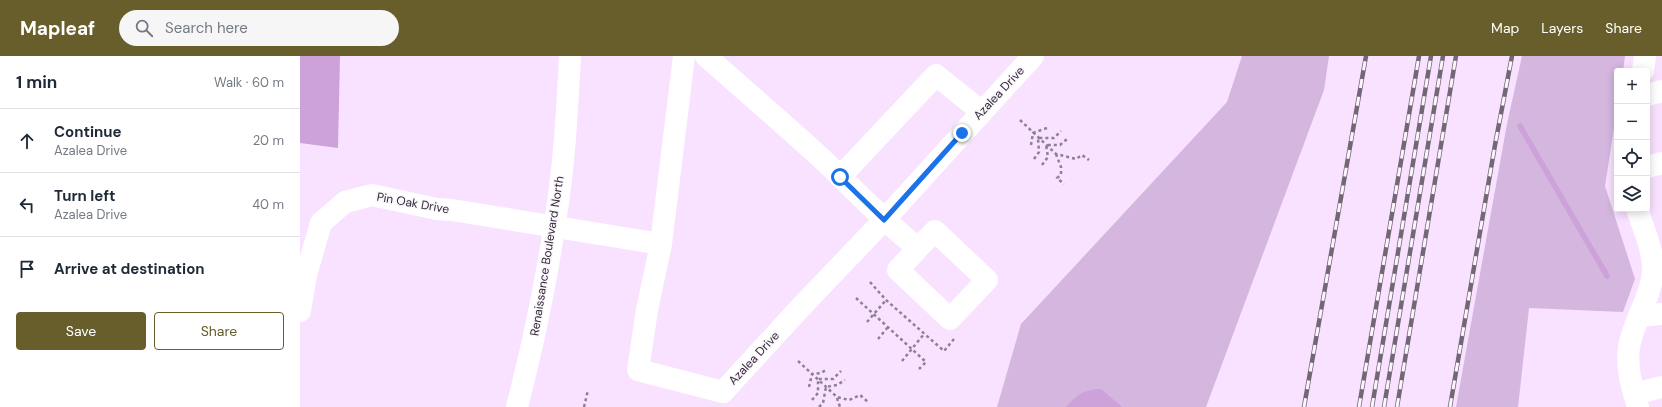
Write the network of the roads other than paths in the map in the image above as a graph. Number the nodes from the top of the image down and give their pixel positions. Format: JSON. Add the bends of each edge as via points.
{"nodes":[{"id":1,"x":570,"y":56,"type":"edge"},
{"id":2,"x":684,"y":56,"type":"edge"},
{"id":3,"x":706,"y":56,"type":"edge"},
{"id":4,"x":1033,"y":56,"type":"edge"},
{"id":5,"x":1645,"y":56,"type":"edge"},
{"id":6,"x":1643,"y":68,"type":"edge"},
{"id":7,"x":1662,"y":91,"type":"edge"},
{"id":8,"x":1650,"y":94,"type":"edge"},
{"id":9,"x":982,"y":112,"type":"junction"},
{"id":10,"x":1662,"y":163,"type":"edge"},
{"id":11,"x":1650,"y":166,"type":"edge"},
{"id":12,"x":840,"y":177,"type":"junction"},
{"id":13,"x":1639,"y":212,"type":"edge"},
{"id":14,"x":884,"y":220,"type":"junction"},
{"id":15,"x":555,"y":228,"type":"junction"},
{"id":16,"x":662,"y":244,"type":"junction"},
{"id":17,"x":1656,"y":246,"type":"edge"},
{"id":18,"x":918,"y":248,"type":"dead end"},
{"id":19,"x":300,"y":311,"type":"edge"},
{"id":20,"x":1662,"y":314,"type":"edge"},
{"id":21,"x":1639,"y":316,"type":"junction"},
{"id":22,"x":1662,"y":386,"type":"edge"},
{"id":23,"x":1636,"y":401,"type":"edge"},
{"id":24,"x":517,"y":407,"type":"edge"}],
"edges":[{"from":1,"to":15,"type":"street","name":"Renaissance Boulevard North","via":[[566,129]]},
{"from":2,"to":16,"type":"street","name":"Azalea Drive"},
{"from":3,"to":12,"type":"street"},
{"from":4,"to":9,"type":"street","name":"Azalea Drive"},
{"from":5,"to":6,"type":"street"},
{"from":7,"to":8,"type":"street"},
{"from":9,"to":12,"type":"street","via":[[936,75]]},
{"from":9,"to":14,"type":"street","name":"Azalea Drive"},
{"from":10,"to":11,"type":"street"},
{"from":12,"to":14,"type":"street"},
{"from":13,"to":17,"type":"street"},
{"from":14,"to":16,"type":"street","name":"Azalea Drive","via":[[723,392],[638,370],[647,310]]},
{"from":14,"to":18,"type":"street"},
{"from":15,"to":16,"type":"street"},
{"from":15,"to":19,"type":"street","name":"Pin Oak Drive","via":[[437,209],[372,195],[345,202],[321,223],[306,275]]},
{"from":15,"to":24,"type":"street","name":"Renaissance Boulevard North","via":[[532,346]]},
{"from":17,"to":21,"type":"street","via":[[1652,261],[1652,278]]},
{"from":20,"to":21,"type":"street"},
{"from":21,"to":23,"type":"street","via":[[1628,356],[1630,380]]},
{"from":22,"to":23,"type":"street"}]}
